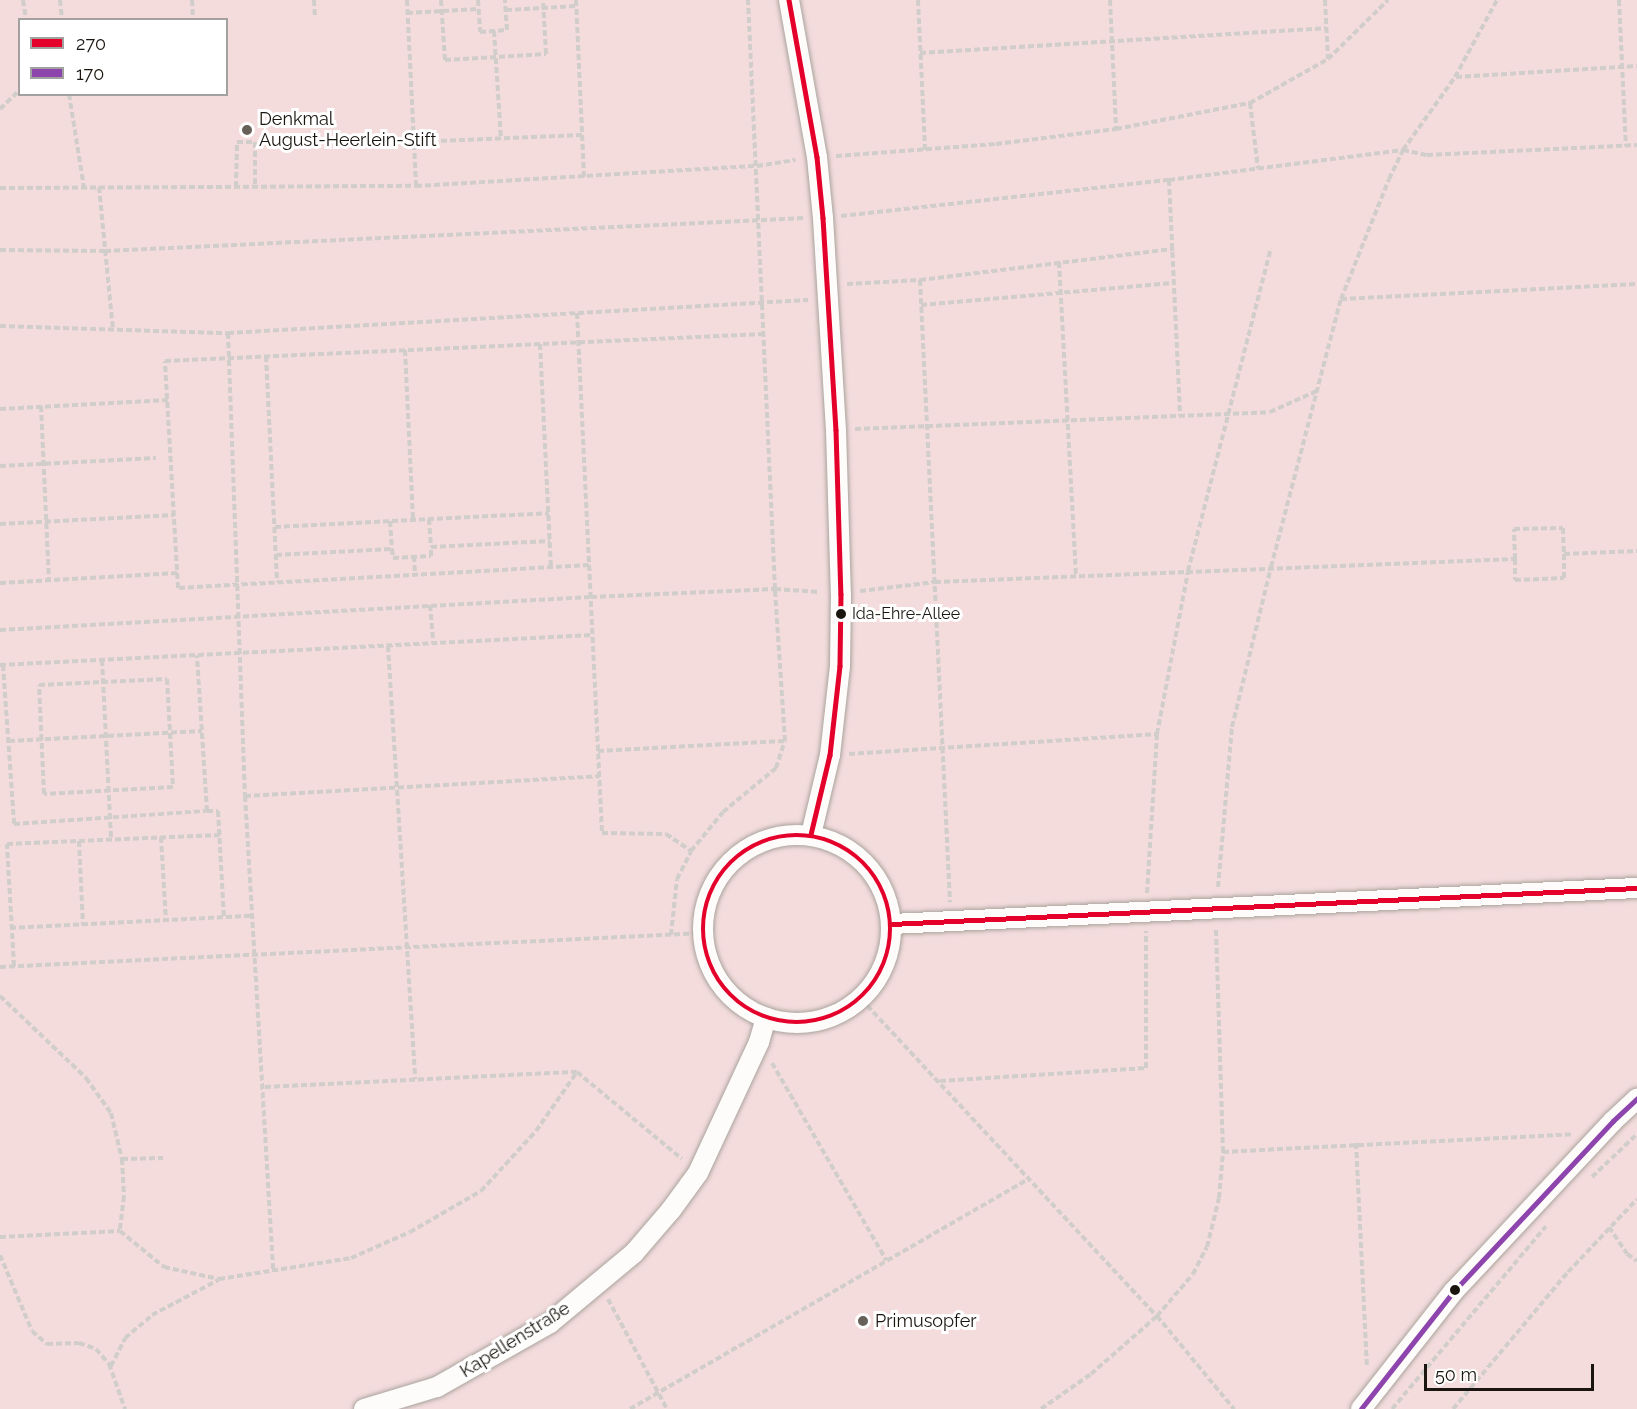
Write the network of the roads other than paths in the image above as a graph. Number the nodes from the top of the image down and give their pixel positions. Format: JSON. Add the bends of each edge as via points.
{"nodes":[{"id":1,"x":789,"y":0,"type":"edge"},
{"id":2,"x":811,"y":835,"type":"junction"},
{"id":3,"x":1637,"y":888,"type":"edge"},
{"id":4,"x":892,"y":924,"type":"junction"},
{"id":5,"x":766,"y":1018,"type":"junction"},
{"id":6,"x":1637,"y":1099,"type":"edge"},
{"id":7,"x":1365,"y":1404,"type":"edge"},
{"id":8,"x":364,"y":1409,"type":"edge"}],
"edges":[{"from":1,"to":2,"type":"street","via":[[817,157],[823,218],[841,594],[840,666],[830,755]]},
{"from":2,"to":4,"type":"street","via":[[841,845],[867,865],[884,892]]},
{"from":2,"to":5,"type":"street","via":[[778,836],[747,848],[723,870],[707,898],[703,933],[707,959],[720,985],[741,1005]]},
{"from":3,"to":4,"type":"street"},
{"from":4,"to":5,"type":"street","via":[[889,951],[879,977],[861,999],[816,1022],[791,1024]]},
{"from":5,"to":8,"type":"street","name":"Kapellenstraße","via":[[759,1042],[698,1173],[641,1245],[550,1323],[437,1387]]},
{"from":6,"to":7,"type":"street","via":[[1453,1292]]}]}
